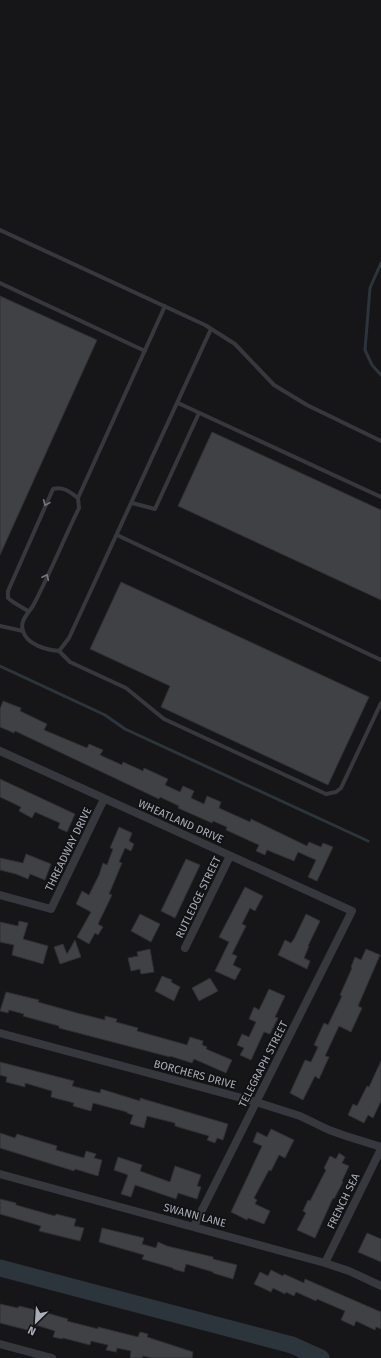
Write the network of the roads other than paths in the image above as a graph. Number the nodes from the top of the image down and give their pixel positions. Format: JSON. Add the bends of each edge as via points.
{"nodes":[{"id":1,"x":0,"y":230,"type":"edge"},
{"id":2,"x":0,"y":283,"type":"edge"},
{"id":3,"x":165,"y":306,"type":"junction"},
{"id":4,"x":211,"y":329,"type":"junction"},
{"id":5,"x":145,"y":351,"type":"junction"},
{"id":6,"x":178,"y":403,"type":"junction"},
{"id":7,"x":199,"y":413,"type":"junction"},
{"id":8,"x":381,"y":441,"type":"edge"},
{"id":9,"x":381,"y":497,"type":"edge"},
{"id":10,"x":78,"y":498,"type":"junction"},
{"id":11,"x":132,"y":503,"type":"junction"},
{"id":12,"x":117,"y":535,"type":"junction"},
{"id":13,"x":28,"y":611,"type":"junction"},
{"id":14,"x":0,"y":626,"type":"edge"},
{"id":15,"x":23,"y":631,"type":"junction"},
{"id":16,"x":59,"y":651,"type":"junction"},
{"id":17,"x":381,"y":660,"type":"edge"},
{"id":18,"x":381,"y":703,"type":"edge"},
{"id":19,"x":0,"y":751,"type":"edge"},
{"id":20,"x":104,"y":799,"type":"junction"},
{"id":21,"x":230,"y":856,"type":"junction"},
{"id":22,"x":0,"y":895,"type":"edge"},
{"id":23,"x":352,"y":911,"type":"joint"},
{"id":24,"x":185,"y":948,"type":"dead end"},
{"id":25,"x":0,"y":1033,"type":"edge"},
{"id":26,"x":256,"y":1102,"type":"junction"},
{"id":27,"x":381,"y":1148,"type":"edge"},
{"id":28,"x":0,"y":1174,"type":"edge"},
{"id":29,"x":194,"y":1226,"type":"junction"},
{"id":30,"x":325,"y":1263,"type":"junction"},
{"id":31,"x":381,"y":1286,"type":"edge"},
{"id":32,"x":0,"y":1344,"type":"edge"},
{"id":33,"x":52,"y":1358,"type":"edge"}],
"edges":[{"from":1,"to":3,"type":"lane"},
{"from":2,"to":5,"type":"lane"},
{"from":3,"to":4,"type":"lane"},
{"from":3,"to":5,"type":"lane"},
{"from":4,"to":6,"type":"lane"},
{"from":4,"to":8,"type":"lane","via":[[235,344],[274,385],[307,405]]},
{"from":5,"to":10,"type":"lane"},
{"from":6,"to":7,"type":"lane"},
{"from":6,"to":11,"type":"lane"},
{"from":7,"to":9,"type":"lane"},
{"from":7,"to":11,"type":"lane","via":[[155,509]]},
{"from":13,"to":10,"type":"lane","one_way":true,"via":[[78,508]]},
{"from":10,"to":13,"type":"lane","one_way":true,"via":[[70,491],[59,487],[53,489],[8,591],[8,598]]},
{"from":11,"to":12,"type":"lane"},
{"from":12,"to":16,"type":"lane","via":[[69,638]]},
{"from":12,"to":17,"type":"lane"},
{"from":13,"to":15,"type":"lane","via":[[23,621]]},
{"from":14,"to":15,"type":"lane"},
{"from":15,"to":16,"type":"lane","via":[[38,646]]},
{"from":16,"to":18,"type":"lane","via":[[70,662],[126,688],[164,719],[326,794],[341,788]]},
{"from":19,"to":20,"type":"street","name":"WHEATLAND DRIVE"},
{"from":20,"to":21,"type":"street","name":"WHEATLAND DRIVE"},
{"from":20,"to":22,"type":"street","name":"THREADWAY DRIVE","via":[[51,909]]},
{"from":21,"to":23,"type":"street","name":"WHEATLAND DRIVE"},
{"from":21,"to":24,"type":"street","name":"RUTLEDGE STREET"},
{"from":23,"to":26,"type":"street","name":"TELEGRAPH STREET"},
{"from":25,"to":26,"type":"street","name":"BORCHERS DRIVE"},
{"from":26,"to":27,"type":"street","name":"BORCHERS DRIVE","via":[[300,1116]]},
{"from":26,"to":29,"type":"street","name":"TELEGRAPH STREET"},
{"from":27,"to":30,"type":"street","name":"FRENCH SEA"},
{"from":28,"to":29,"type":"street","name":"SWANN LANE"},
{"from":29,"to":30,"type":"street","name":"SWANN LANE"},
{"from":30,"to":31,"type":"street","name":"SWANN LANE"},
{"from":32,"to":33,"type":"street"}]}
